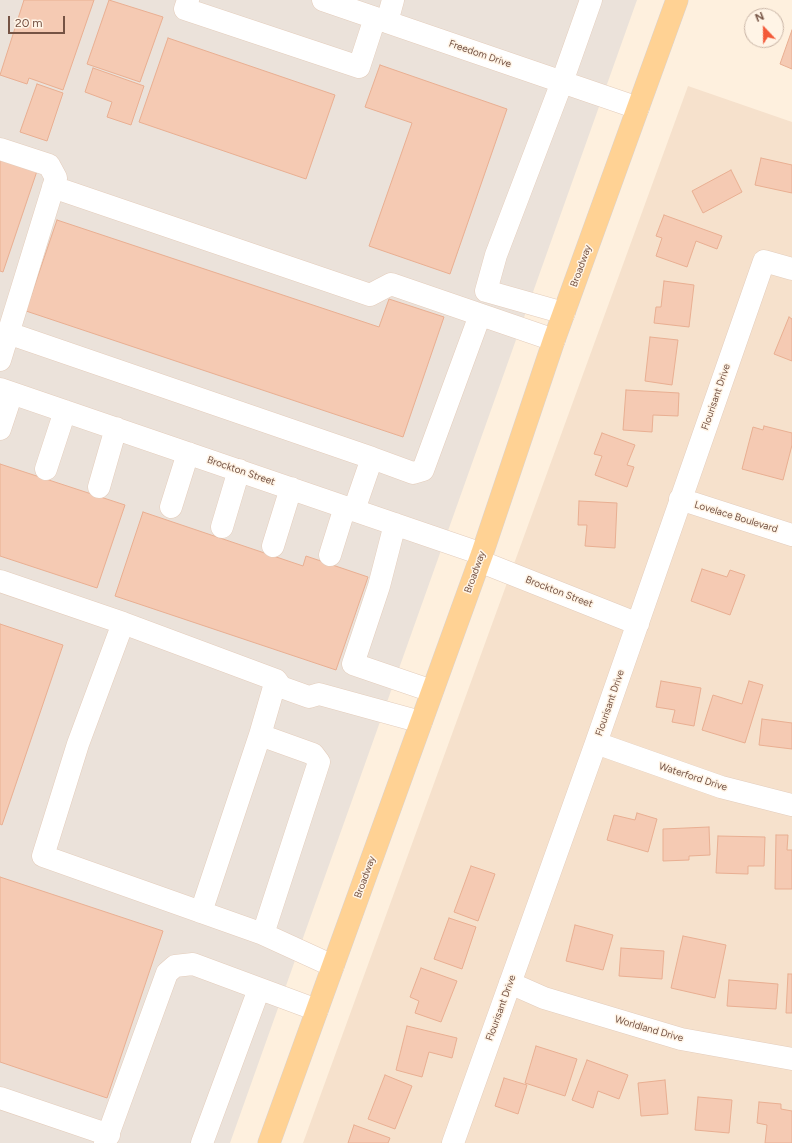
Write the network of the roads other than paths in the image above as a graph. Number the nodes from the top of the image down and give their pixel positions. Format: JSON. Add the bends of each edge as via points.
{"nodes":[{"id":1,"x":188,"y":0,"type":"edge"},
{"id":2,"x":323,"y":0,"type":"edge"},
{"id":3,"x":393,"y":0,"type":"edge"},
{"id":4,"x":591,"y":0,"type":"edge"},
{"id":5,"x":677,"y":0,"type":"edge"},
{"id":6,"x":381,"y":20,"type":"junction"},
{"id":7,"x":562,"y":82,"type":"junction"},
{"id":8,"x":638,"y":108,"type":"junction"},
{"id":9,"x":0,"y":149,"type":"edge"},
{"id":10,"x":53,"y":187,"type":"junction"},
{"id":11,"x":792,"y":269,"type":"edge"},
{"id":12,"x":564,"y":313,"type":"junction"},
{"id":13,"x":480,"y":315,"type":"junction"},
{"id":14,"x":8,"y":333,"type":"junction"},
{"id":15,"x":554,"y":340,"type":"junction"},
{"id":16,"x":0,"y":360,"type":"edge"},
{"id":17,"x":6,"y":391,"type":"edge"},
{"id":18,"x":65,"y":411,"type":"junction"},
{"id":19,"x":116,"y":428,"type":"junction"},
{"id":20,"x":0,"y":429,"type":"edge"},
{"id":21,"x":188,"y":453,"type":"junction"},
{"id":22,"x":372,"y":458,"type":"junction"},
{"id":23,"x":46,"y":468,"type":"dead end"},
{"id":24,"x":239,"y":470,"type":"junction"},
{"id":25,"x":100,"y":487,"type":"dead end"},
{"id":26,"x":291,"y":488,"type":"junction"},
{"id":27,"x":680,"y":500,"type":"junction"},
{"id":28,"x":171,"y":507,"type":"dead end"},
{"id":29,"x":349,"y":508,"type":"junction"},
{"id":30,"x":395,"y":524,"type":"junction"},
{"id":31,"x":222,"y":527,"type":"dead end"},
{"id":32,"x":792,"y":535,"type":"edge"},
{"id":33,"x":273,"y":546,"type":"dead end"},
{"id":34,"x":330,"y":555,"type":"dead end"},
{"id":35,"x":481,"y":557,"type":"junction"},
{"id":36,"x":0,"y":581,"type":"edge"},
{"id":37,"x":123,"y":623,"type":"junction"},
{"id":38,"x":638,"y":624,"type":"junction"},
{"id":39,"x":276,"y":680,"type":"junction"},
{"id":40,"x":432,"y":691,"type":"junction"},
{"id":41,"x":421,"y":722,"type":"junction"},
{"id":42,"x":260,"y":735,"type":"junction"},
{"id":43,"x":596,"y":743,"type":"junction"},
{"id":44,"x":792,"y":805,"type":"edge"},
{"id":45,"x":201,"y":912,"type":"junction"},
{"id":46,"x":263,"y":934,"type":"junction"},
{"id":47,"x":333,"y":966,"type":"junction"},
{"id":48,"x":510,"y":983,"type":"junction"},
{"id":49,"x":259,"y":989,"type":"junction"},
{"id":50,"x":317,"y":1010,"type":"junction"},
{"id":51,"x":792,"y":1059,"type":"edge"},
{"id":52,"x":0,"y":1098,"type":"edge"},
{"id":53,"x":107,"y":1139,"type":"edge"},
{"id":54,"x":202,"y":1143,"type":"edge"},
{"id":55,"x":269,"y":1143,"type":"edge"},
{"id":56,"x":453,"y":1143,"type":"edge"}],
"edges":[{"from":1,"to":6,"type":"street","via":[[185,9],[359,67]]},
{"from":2,"to":6,"type":"street","name":"Freedom Drive"},
{"from":3,"to":6,"type":"street"},
{"from":4,"to":7,"type":"street"},
{"from":5,"to":8,"type":"main road","name":"Broadway"},
{"from":6,"to":7,"type":"street","name":"Freedom Drive"},
{"from":7,"to":8,"type":"street","name":"Freedom Drive"},
{"from":7,"to":12,"type":"street","via":[[496,255],[486,291]]},
{"from":8,"to":12,"type":"main road","name":"Broadway"},
{"from":9,"to":10,"type":"street","via":[[49,165],[56,178]]},
{"from":10,"to":13,"type":"street","via":[[370,295],[391,284]]},
{"from":10,"to":14,"type":"street"},
{"from":11,"to":27,"type":"street","name":"Flourisant Drive","via":[[764,261]]},
{"from":12,"to":15,"type":"main road","name":"Broadway"},
{"from":13,"to":15,"type":"street"},
{"from":13,"to":22,"type":"street","via":[[423,470],[413,473]]},
{"from":14,"to":16,"type":"street"},
{"from":14,"to":22,"type":"street"},
{"from":15,"to":35,"type":"main road","name":"Broadway"},
{"from":17,"to":18,"type":"street","name":"Brockton Street"},
{"from":17,"to":20,"type":"street"},
{"from":18,"to":19,"type":"street","name":"Brockton Street"},
{"from":18,"to":23,"type":"street"},
{"from":19,"to":21,"type":"street","name":"Brockton Street"},
{"from":19,"to":25,"type":"street"},
{"from":21,"to":24,"type":"street","name":"Brockton Street"},
{"from":21,"to":28,"type":"street"},
{"from":22,"to":29,"type":"street"},
{"from":24,"to":26,"type":"street","name":"Brockton Street"},
{"from":24,"to":31,"type":"street"},
{"from":26,"to":29,"type":"street","name":"Brockton Street"},
{"from":26,"to":33,"type":"street"},
{"from":27,"to":32,"type":"street","name":"Lovelace Boulevard"},
{"from":27,"to":38,"type":"street","name":"Flourisant Drive"},
{"from":29,"to":30,"type":"street","name":"Brockton Street"},
{"from":29,"to":34,"type":"street"},
{"from":30,"to":35,"type":"street","name":"Brockton Street"},
{"from":30,"to":40,"type":"street","via":[[379,586],[353,664]]},
{"from":35,"to":38,"type":"street","name":"Brockton Street"},
{"from":35,"to":40,"type":"main road","name":"Broadway"},
{"from":36,"to":37,"type":"street"},
{"from":37,"to":39,"type":"street"},
{"from":37,"to":45,"type":"street","via":[[78,744],[43,856]]},
{"from":38,"to":43,"type":"street","name":"Flourisant Drive"},
{"from":39,"to":41,"type":"street","via":[[281,687],[309,697],[319,694]]},
{"from":39,"to":42,"type":"street"},
{"from":40,"to":41,"type":"main road","name":"Broadway"},
{"from":41,"to":47,"type":"main road","name":"Broadway"},
{"from":42,"to":45,"type":"street"},
{"from":42,"to":46,"type":"street","via":[[313,754],[319,762]]},
{"from":43,"to":44,"type":"street","name":"Waterford Drive","via":[[721,787]]},
{"from":43,"to":48,"type":"street","name":"Flourisant Drive"},
{"from":45,"to":46,"type":"street"},
{"from":46,"to":47,"type":"street"},
{"from":47,"to":50,"type":"main road","name":"Broadway"},
{"from":48,"to":51,"type":"street","name":"Worldland Drive","via":[[544,998],[681,1039]]},
{"from":48,"to":56,"type":"street","name":"Flourisant Drive"},
{"from":49,"to":50,"type":"street"},
{"from":49,"to":53,"type":"street","via":[[193,964],[175,966],[167,973]]},
{"from":49,"to":54,"type":"street"},
{"from":50,"to":55,"type":"main road","name":"Broadway"},
{"from":52,"to":53,"type":"street"}]}
